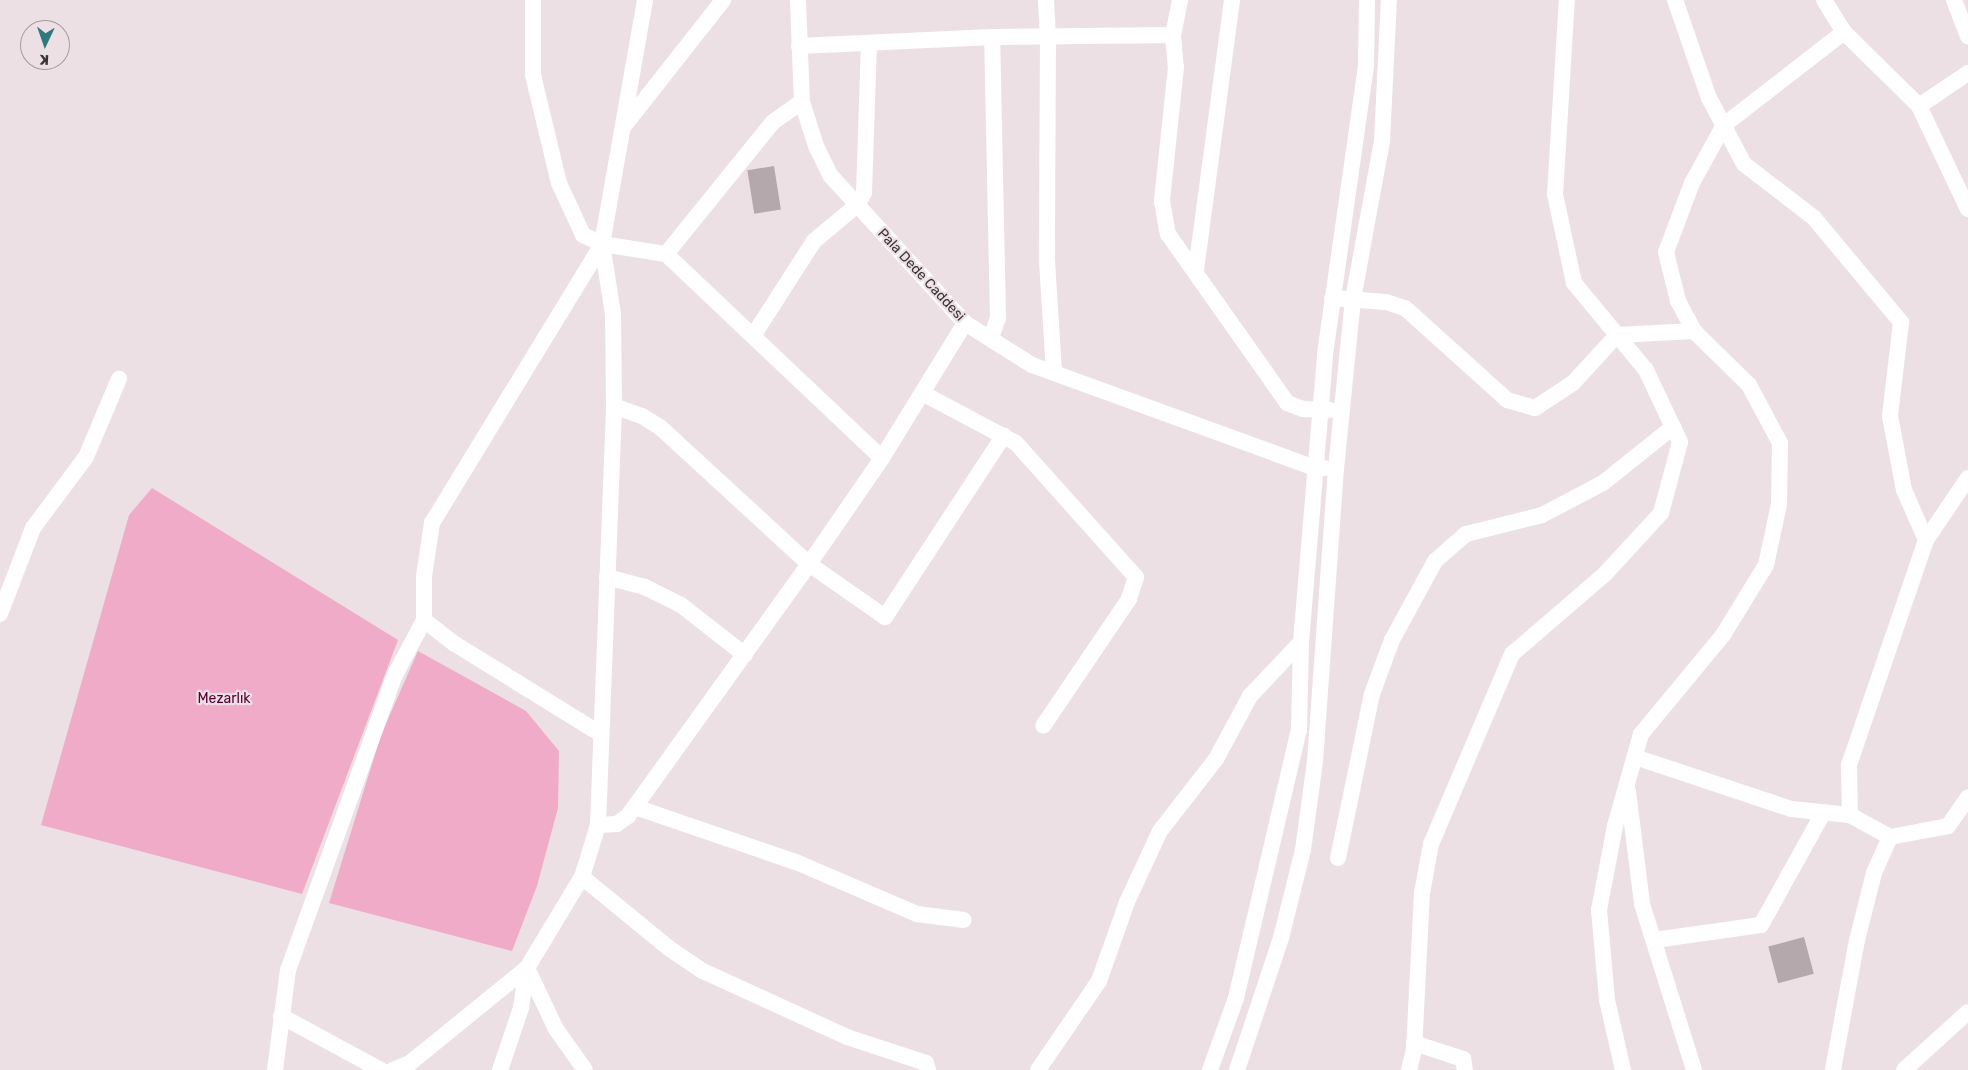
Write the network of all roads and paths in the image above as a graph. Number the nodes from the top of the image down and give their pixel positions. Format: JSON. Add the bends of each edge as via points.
{"nodes":[{"id":1,"x":645,"y":0,"type":"edge"},
{"id":2,"x":723,"y":0,"type":"edge"},
{"id":3,"x":798,"y":0,"type":"edge"},
{"id":4,"x":1046,"y":0,"type":"edge"},
{"id":5,"x":1180,"y":0,"type":"edge"},
{"id":6,"x":1232,"y":0,"type":"edge"},
{"id":7,"x":1367,"y":0,"type":"edge"},
{"id":8,"x":1389,"y":0,"type":"edge"},
{"id":9,"x":1567,"y":0,"type":"edge"},
{"id":10,"x":1675,"y":0,"type":"edge"},
{"id":11,"x":1824,"y":0,"type":"edge"},
{"id":12,"x":1954,"y":0,"type":"edge"},
{"id":13,"x":534,"y":1,"type":"edge"},
{"id":14,"x":1844,"y":32,"type":"junction"},
{"id":15,"x":1173,"y":35,"type":"junction"},
{"id":16,"x":1968,"y":36,"type":"edge"},
{"id":17,"x":1048,"y":37,"type":"junction"},
{"id":18,"x":992,"y":38,"type":"junction"},
{"id":19,"x":869,"y":43,"type":"junction"},
{"id":20,"x":799,"y":46,"type":"junction"},
{"id":21,"x":1968,"y":72,"type":"edge"},
{"id":22,"x":802,"y":102,"type":"junction"},
{"id":23,"x":1919,"y":106,"type":"junction"},
{"id":24,"x":1724,"y":125,"type":"junction"},
{"id":25,"x":623,"y":127,"type":"junction"},
{"id":26,"x":857,"y":205,"type":"junction"},
{"id":27,"x":1968,"y":209,"type":"edge"},
{"id":28,"x":602,"y":244,"type":"junction"},
{"id":29,"x":666,"y":254,"type":"junction"},
{"id":30,"x":1196,"y":270,"type":"junction"},
{"id":31,"x":1332,"y":298,"type":"junction"},
{"id":32,"x":1353,"y":299,"type":"junction"},
{"id":33,"x":965,"y":324,"type":"junction"},
{"id":34,"x":1694,"y":331,"type":"junction"},
{"id":35,"x":1617,"y":334,"type":"junction"},
{"id":36,"x":752,"y":336,"type":"junction"},
{"id":37,"x":991,"y":338,"type":"junction"},
{"id":38,"x":1054,"y":373,"type":"junction"},
{"id":39,"x":119,"y":379,"type":"dead end"},
{"id":40,"x":922,"y":393,"type":"junction"},
{"id":41,"x":614,"y":406,"type":"junction"},
{"id":42,"x":1320,"y":410,"type":"junction"},
{"id":43,"x":1342,"y":412,"type":"junction"},
{"id":44,"x":1674,"y":427,"type":"junction"},
{"id":45,"x":1004,"y":435,"type":"junction"},
{"id":46,"x":882,"y":458,"type":"junction"},
{"id":47,"x":1315,"y":468,"type":"junction"},
{"id":48,"x":1336,"y":469,"type":"junction"},
{"id":49,"x":1968,"y":478,"type":"edge"},
{"id":50,"x":1926,"y":540,"type":"junction"},
{"id":51,"x":810,"y":564,"type":"junction"},
{"id":52,"x":607,"y":577,"type":"junction"},
{"id":53,"x":0,"y":614,"type":"edge"},
{"id":54,"x":424,"y":620,"type":"junction"},
{"id":55,"x":1301,"y":642,"type":"junction"},
{"id":56,"x":745,"y":655,"type":"junction"},
{"id":57,"x":1043,"y":726,"type":"dead end"},
{"id":58,"x":601,"y":734,"type":"junction"},
{"id":59,"x":1635,"y":757,"type":"junction"},
{"id":60,"x":1627,"y":783,"type":"junction"},
{"id":61,"x":1968,"y":797,"type":"edge"},
{"id":62,"x":635,"y":807,"type":"junction"},
{"id":63,"x":1823,"y":813,"type":"junction"},
{"id":64,"x":1850,"y":815,"type":"junction"},
{"id":65,"x":1968,"y":822,"type":"edge"},
{"id":66,"x":598,"y":825,"type":"junction"},
{"id":67,"x":1948,"y":826,"type":"junction"},
{"id":68,"x":1890,"y":837,"type":"junction"},
{"id":69,"x":1338,"y":858,"type":"dead end"},
{"id":70,"x":582,"y":877,"type":"junction"},
{"id":71,"x":964,"y":920,"type":"dead end"},
{"id":72,"x":1654,"y":940,"type":"junction"},
{"id":73,"x":527,"y":968,"type":"junction"},
{"id":74,"x":1968,"y":1012,"type":"edge"},
{"id":75,"x":281,"y":1016,"type":"junction"},
{"id":76,"x":1414,"y":1043,"type":"junction"},
{"id":77,"x":275,"y":1070,"type":"edge"},
{"id":78,"x":381,"y":1070,"type":"edge"},
{"id":79,"x":393,"y":1070,"type":"edge"},
{"id":80,"x":500,"y":1070,"type":"edge"},
{"id":81,"x":585,"y":1070,"type":"edge"},
{"id":82,"x":928,"y":1070,"type":"edge"},
{"id":83,"x":1038,"y":1070,"type":"edge"},
{"id":84,"x":1210,"y":1070,"type":"edge"},
{"id":85,"x":1237,"y":1070,"type":"edge"},
{"id":86,"x":1409,"y":1070,"type":"edge"},
{"id":87,"x":1465,"y":1070,"type":"edge"},
{"id":88,"x":1623,"y":1070,"type":"edge"},
{"id":89,"x":1694,"y":1070,"type":"edge"},
{"id":90,"x":1833,"y":1070,"type":"edge"},
{"id":91,"x":1904,"y":1070,"type":"edge"}],
"edges":[{"from":1,"to":25,"type":"street"},
{"from":2,"to":25,"type":"street"},
{"from":3,"to":20,"type":"street","name":"Pala Dede Caddesi"},
{"from":4,"to":17,"type":"street"},
{"from":5,"to":15,"type":"street"},
{"from":6,"to":30,"type":"street"},
{"from":7,"to":31,"type":"street","via":[[1366,65]]},
{"from":8,"to":32,"type":"street","via":[[1382,142]]},
{"from":9,"to":35,"type":"street","via":[[1555,194],[1574,282]]},
{"from":10,"to":24,"type":"street","via":[[1709,98]]},
{"from":11,"to":14,"type":"street"},
{"from":12,"to":16,"type":"street"},
{"from":13,"to":28,"type":"street","via":[[533,75],[559,183],[578,229],[590,240]]},
{"from":14,"to":23,"type":"street"},
{"from":14,"to":24,"type":"street"},
{"from":15,"to":17,"type":"street"},
{"from":15,"to":30,"type":"street","via":[[1176,67],[1162,201],[1168,234]]},
{"from":17,"to":18,"type":"street"},
{"from":17,"to":38,"type":"street","via":[[1047,261]]},
{"from":18,"to":19,"type":"street"},
{"from":18,"to":37,"type":"street","via":[[998,318]]},
{"from":19,"to":20,"type":"street"},
{"from":19,"to":26,"type":"street","via":[[865,189]]},
{"from":20,"to":22,"type":"street","name":"Pala Dede Caddesi"},
{"from":21,"to":23,"type":"street"},
{"from":22,"to":26,"type":"street","name":"Pala Dede Caddesi","via":[[816,146],[830,175]]},
{"from":22,"to":29,"type":"street","via":[[773,122]]},
{"from":23,"to":27,"type":"street"},
{"from":24,"to":34,"type":"street","via":[[1692,183],[1666,252],[1678,301]]},
{"from":24,"to":50,"type":"street","via":[[1744,164],[1814,218],[1900,322],[1890,416],[1904,490]]},
{"from":25,"to":28,"type":"street"},
{"from":26,"to":33,"type":"street","name":"Pala Dede Caddesi"},
{"from":26,"to":36,"type":"street","via":[[814,241]]},
{"from":28,"to":29,"type":"street"},
{"from":28,"to":41,"type":"street","via":[[613,314]]},
{"from":28,"to":54,"type":"street","via":[[432,523],[424,576]]},
{"from":29,"to":36,"type":"street"},
{"from":30,"to":42,"type":"street","via":[[1287,403],[1303,409]]},
{"from":31,"to":32,"type":"street"},
{"from":31,"to":42,"type":"street"},
{"from":32,"to":35,"type":"street","via":[[1386,302],[1405,308],[1506,400],[1535,408],[1573,383]]},
{"from":32,"to":43,"type":"street"},
{"from":33,"to":37,"type":"street","name":"Pala Dede Caddesi"},
{"from":33,"to":40,"type":"street"},
{"from":34,"to":35,"type":"street"},
{"from":34,"to":59,"type":"street","via":[[1748,385],[1780,444],[1779,504],[1766,565],[1723,635],[1641,734]]},
{"from":35,"to":44,"type":"street","via":[[1646,370]]},
{"from":36,"to":46,"type":"street"},
{"from":37,"to":38,"type":"street","name":"Pala Dede Caddesi","via":[[1032,366]]},
{"from":38,"to":47,"type":"street","name":"Pala Dede Caddesi"},
{"from":39,"to":53,"type":"street","via":[[86,457],[34,528]]},
{"from":40,"to":45,"type":"street"},
{"from":40,"to":46,"type":"street"},
{"from":41,"to":51,"type":"street","via":[[661,428]]},
{"from":41,"to":52,"type":"street"},
{"from":42,"to":43,"type":"street"},
{"from":42,"to":47,"type":"street"},
{"from":43,"to":48,"type":"street"},
{"from":44,"to":69,"type":"street","via":[[1602,483],[1542,515],[1466,534],[1435,561],[1392,640],[1372,694]]},
{"from":44,"to":76,"type":"street","via":[[1680,442],[1661,514],[1605,574],[1512,654],[1431,844],[1422,893]]},
{"from":45,"to":51,"type":"street","via":[[885,617]]},
{"from":45,"to":57,"type":"street","via":[[1016,443],[1136,577],[1129,599]]},
{"from":46,"to":51,"type":"street"},
{"from":47,"to":48,"type":"street","name":"Pala Dede Caddesi"},
{"from":47,"to":55,"type":"street"},
{"from":48,"to":85,"type":"street","via":[[1314,762],[1303,850],[1281,938]]},
{"from":49,"to":50,"type":"street"},
{"from":50,"to":64,"type":"street","via":[[1849,765]]},
{"from":51,"to":56,"type":"street"},
{"from":52,"to":56,"type":"street","via":[[645,587],[681,605]]},
{"from":52,"to":58,"type":"street"},
{"from":54,"to":58,"type":"street","via":[[455,644]]},
{"from":54,"to":75,"type":"street","via":[[391,684],[288,970]]},
{"from":55,"to":83,"type":"street","via":[[1250,696],[1216,759],[1160,831],[1127,902],[1099,980]]},
{"from":55,"to":84,"type":"street","via":[[1299,730],[1236,998]]},
{"from":56,"to":62,"type":"street"},
{"from":58,"to":66,"type":"street"},
{"from":59,"to":60,"type":"street"},
{"from":59,"to":63,"type":"street","via":[[1791,810]]},
{"from":60,"to":72,"type":"street","via":[[1642,904]]},
{"from":60,"to":88,"type":"street","via":[[1599,910],[1607,1000]]},
{"from":61,"to":67,"type":"street"},
{"from":62,"to":66,"type":"street","via":[[616,824]]},
{"from":62,"to":71,"type":"street","via":[[796,862],[917,914]]},
{"from":63,"to":64,"type":"street"},
{"from":63,"to":72,"type":"street","via":[[1761,925]]},
{"from":64,"to":68,"type":"street"},
{"from":65,"to":67,"type":"street"},
{"from":66,"to":70,"type":"street"},
{"from":67,"to":68,"type":"street"},
{"from":68,"to":90,"type":"street","via":[[1874,873],[1857,940]]},
{"from":70,"to":73,"type":"street"},
{"from":70,"to":82,"type":"street","via":[[670,949],[703,971],[847,1037],[926,1063]]},
{"from":72,"to":89,"type":"street"},
{"from":73,"to":79,"type":"street","via":[[410,1063]]},
{"from":73,"to":80,"type":"street","via":[[521,1008]]},
{"from":73,"to":81,"type":"street","via":[[556,1029]]},
{"from":74,"to":91,"type":"street"},
{"from":75,"to":77,"type":"street"},
{"from":75,"to":78,"type":"street"},
{"from":76,"to":86,"type":"street"},
{"from":76,"to":87,"type":"street","via":[[1463,1059]]}]}
